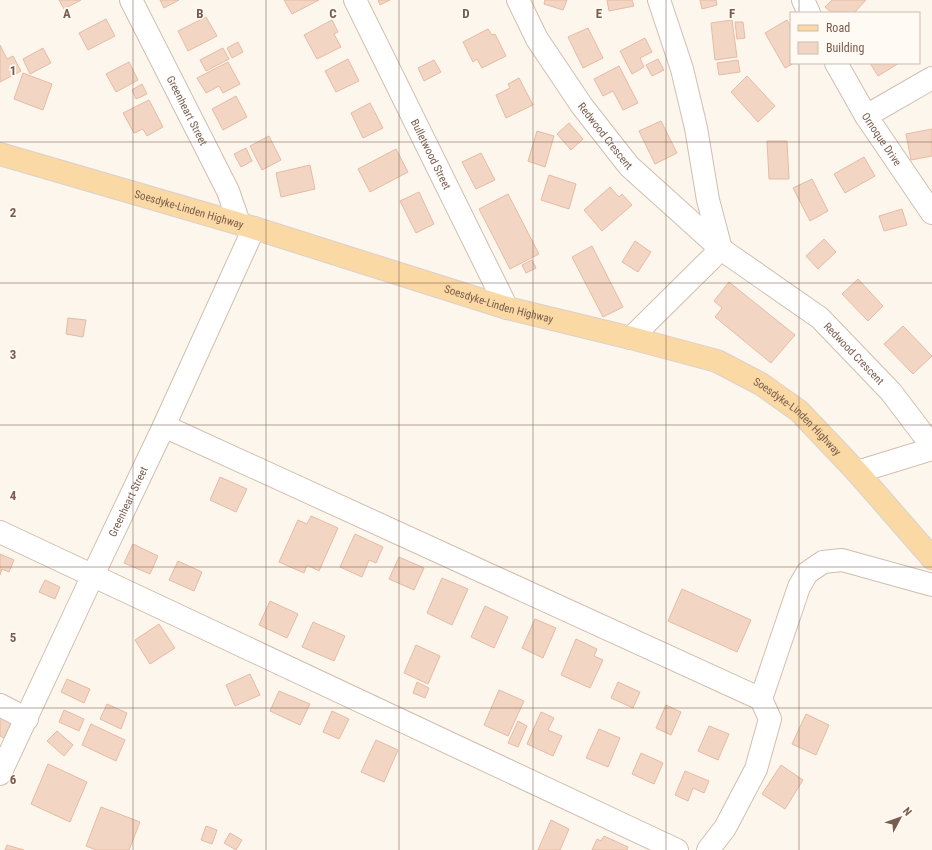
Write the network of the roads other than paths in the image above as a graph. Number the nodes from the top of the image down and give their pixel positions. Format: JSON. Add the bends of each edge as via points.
{"nodes":[{"id":1,"x":131,"y":0,"type":"edge"},
{"id":2,"x":356,"y":0,"type":"edge"},
{"id":3,"x":518,"y":0,"type":"edge"},
{"id":4,"x":659,"y":0,"type":"edge"},
{"id":5,"x":803,"y":0,"type":"edge"},
{"id":6,"x":808,"y":12,"type":"edge"},
{"id":7,"x":837,"y":64,"type":"edge"},
{"id":8,"x":932,"y":78,"type":"edge"},
{"id":9,"x":866,"y":116,"type":"junction"},
{"id":10,"x":0,"y":154,"type":"edge"},
{"id":11,"x":932,"y":213,"type":"edge"},
{"id":12,"x":246,"y":225,"type":"junction"},
{"id":13,"x":721,"y":249,"type":"junction"},
{"id":14,"x":507,"y":308,"type":"junction"},
{"id":15,"x":631,"y":338,"type":"junction"},
{"id":16,"x":164,"y":426,"type":"junction"},
{"id":17,"x":932,"y":446,"type":"edge"},
{"id":18,"x":932,"y":449,"type":"edge"},
{"id":19,"x":857,"y":472,"type":"junction"},
{"id":20,"x":0,"y":532,"type":"edge"},
{"id":21,"x":932,"y":558,"type":"edge"},
{"id":22,"x":93,"y":575,"type":"junction"},
{"id":23,"x":932,"y":585,"type":"edge"},
{"id":24,"x":761,"y":699,"type":"junction"},
{"id":25,"x":0,"y":705,"type":"edge"},
{"id":26,"x":27,"y":719,"type":"junction"},
{"id":27,"x":0,"y":774,"type":"edge"},
{"id":28,"x":677,"y":850,"type":"edge"},
{"id":29,"x":708,"y":850,"type":"edge"}],
"edges":[{"from":1,"to":12,"type":"street","name":"Greenheart Street"},
{"from":2,"to":14,"type":"street","name":"Bulletwood Street"},
{"from":3,"to":13,"type":"street","name":"Redwood Crescent","via":[[537,39],[582,106],[629,166]]},
{"from":4,"to":13,"type":"street","via":[[682,69],[696,128],[708,200]]},
{"from":5,"to":6,"type":"street"},
{"from":7,"to":9,"type":"street","name":"Ornoque Drive"},
{"from":8,"to":9,"type":"street"},
{"from":9,"to":11,"type":"street","name":"Ornoque Drive"},
{"from":10,"to":12,"type":"main road","name":"Soesdyke-Linden Highway"},
{"from":12,"to":14,"type":"main road","name":"Soesdyke-Linden Highway"},
{"from":12,"to":16,"type":"street","name":"Greenheart Street"},
{"from":13,"to":15,"type":"street"},
{"from":13,"to":17,"type":"street","name":"Redwood Crescent","via":[[820,318],[891,392]]},
{"from":14,"to":15,"type":"main road","name":"Soesdyke-Linden Highway"},
{"from":15,"to":19,"type":"main road","name":"Soesdyke-Linden Highway","via":[[717,362],[761,384],[799,411]]},
{"from":16,"to":22,"type":"street","name":"Greenheart Street"},
{"from":16,"to":24,"type":"street"},
{"from":18,"to":19,"type":"street"},
{"from":19,"to":21,"type":"main road","name":"Soesdyke-Linden Highway"},
{"from":20,"to":22,"type":"street"},
{"from":22,"to":26,"type":"street","name":"Greenheart Street"},
{"from":22,"to":28,"type":"street"},
{"from":23,"to":24,"type":"street","via":[[842,560],[822,562],[807,573],[799,587]]},
{"from":24,"to":29,"type":"street","via":[[770,719],[756,769],[725,828]]},
{"from":25,"to":26,"type":"street"},
{"from":26,"to":27,"type":"street","name":"Greenheart Street"}]}
